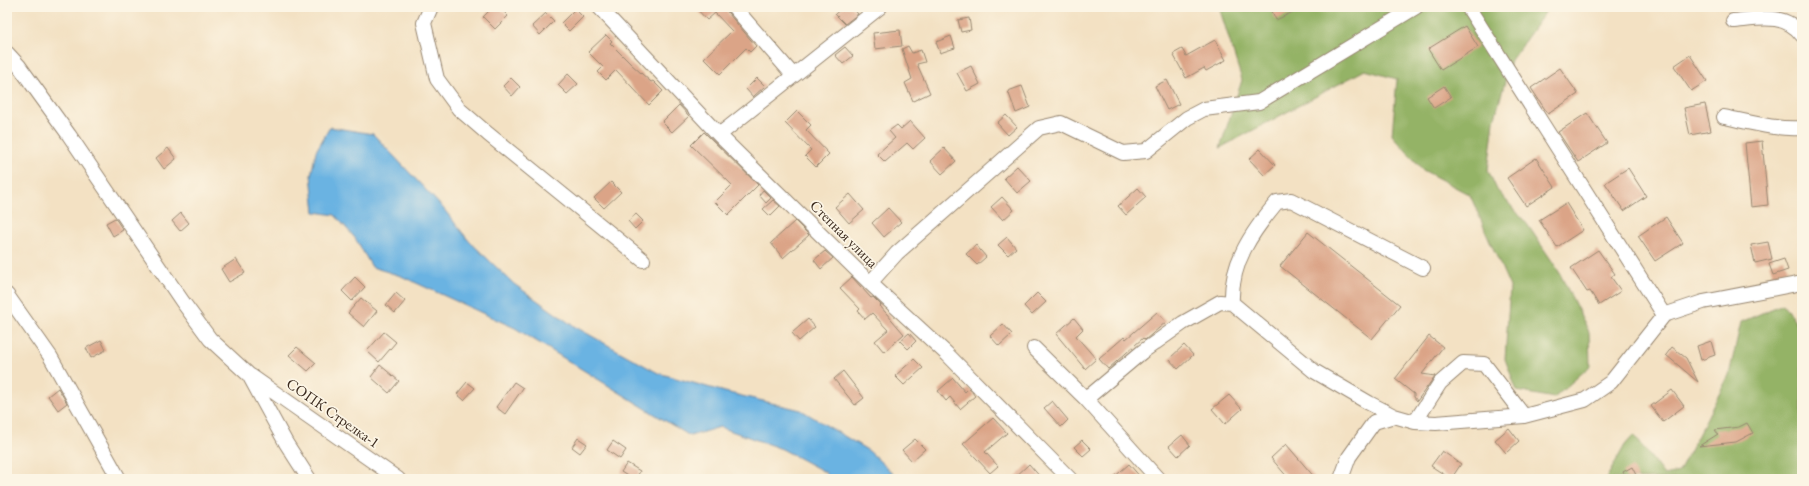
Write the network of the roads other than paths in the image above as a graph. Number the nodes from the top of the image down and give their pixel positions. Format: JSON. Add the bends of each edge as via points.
{"nodes":[{"id":1,"x":431,"y":7,"type":"edge"},
{"id":2,"x":599,"y":7,"type":"edge"},
{"id":3,"x":734,"y":7,"type":"edge"},
{"id":4,"x":880,"y":7,"type":"edge"},
{"id":5,"x":1416,"y":7,"type":"edge"},
{"id":6,"x":1468,"y":7,"type":"edge"},
{"id":7,"x":1733,"y":21,"type":"dead end"},
{"id":8,"x":1802,"y":35,"type":"edge"},
{"id":9,"x":7,"y":53,"type":"edge"},
{"id":10,"x":793,"y":75,"type":"junction"},
{"id":11,"x":1724,"y":117,"type":"dead end"},
{"id":12,"x":1802,"y":128,"type":"edge"},
{"id":13,"x":719,"y":135,"type":"junction"},
{"id":14,"x":643,"y":260,"type":"dead end"},
{"id":15,"x":1423,"y":268,"type":"dead end"},
{"id":16,"x":870,"y":283,"type":"junction"},
{"id":17,"x":1802,"y":283,"type":"edge"},
{"id":18,"x":7,"y":295,"type":"edge"},
{"id":19,"x":1232,"y":303,"type":"junction"},
{"id":20,"x":1664,"y":315,"type":"junction"},
{"id":21,"x":1034,"y":348,"type":"dead end"},
{"id":22,"x":249,"y":375,"type":"junction"},
{"id":23,"x":1086,"y":399,"type":"junction"},
{"id":24,"x":1394,"y":416,"type":"junction"},
{"id":25,"x":1524,"y":416,"type":"junction"},
{"id":26,"x":1415,"y":422,"type":"junction"},
{"id":27,"x":120,"y":479,"type":"edge"},
{"id":28,"x":309,"y":479,"type":"edge"},
{"id":29,"x":398,"y":479,"type":"edge"},
{"id":30,"x":1070,"y":479,"type":"edge"},
{"id":31,"x":1158,"y":479,"type":"edge"},
{"id":32,"x":1341,"y":479,"type":"edge"}],
"edges":[{"from":1,"to":14,"type":"street","via":[[424,23],[437,79],[459,109]]},
{"from":2,"to":13,"type":"street","name":"Степная улица"},
{"from":3,"to":10,"type":"street"},
{"from":4,"to":10,"type":"street"},
{"from":5,"to":16,"type":"street","via":[[1258,102],[1204,109],[1187,118],[1146,151],[1123,153],[1060,123],[1039,128],[897,253]]},
{"from":6,"to":20,"type":"street"},
{"from":7,"to":8,"type":"street","via":[[1779,19],[1796,28]]},
{"from":9,"to":22,"type":"street","via":[[69,135],[210,339]]},
{"from":10,"to":13,"type":"street"},
{"from":11,"to":12,"type":"street","via":[[1769,126]]},
{"from":13,"to":16,"type":"street","name":"Степная улица"},
{"from":15,"to":19,"type":"street","via":[[1291,200],[1277,202],[1248,240],[1236,266],[1231,288]]},
{"from":16,"to":30,"type":"street","name":"Степная улица","via":[[947,354]]},
{"from":17,"to":20,"type":"street","via":[[1703,302]]},
{"from":18,"to":27,"type":"street","via":[[50,356]]},
{"from":19,"to":23,"type":"street","via":[[1220,302],[1183,323],[1142,352]]},
{"from":19,"to":24,"type":"street","via":[[1314,371]]},
{"from":20,"to":25,"type":"street","via":[[1611,382],[1585,400]]},
{"from":21,"to":23,"type":"street"},
{"from":22,"to":28,"type":"street"},
{"from":22,"to":29,"type":"street","name":"СОПК Стрелка-1"},
{"from":23,"to":31,"type":"street"},
{"from":24,"to":26,"type":"street"},
{"from":24,"to":32,"type":"street","via":[[1374,422],[1349,457]]},
{"from":25,"to":26,"type":"street","via":[[1436,423]]},
{"from":25,"to":26,"type":"street","via":[[1484,364],[1463,363],[1440,383]]}]}
